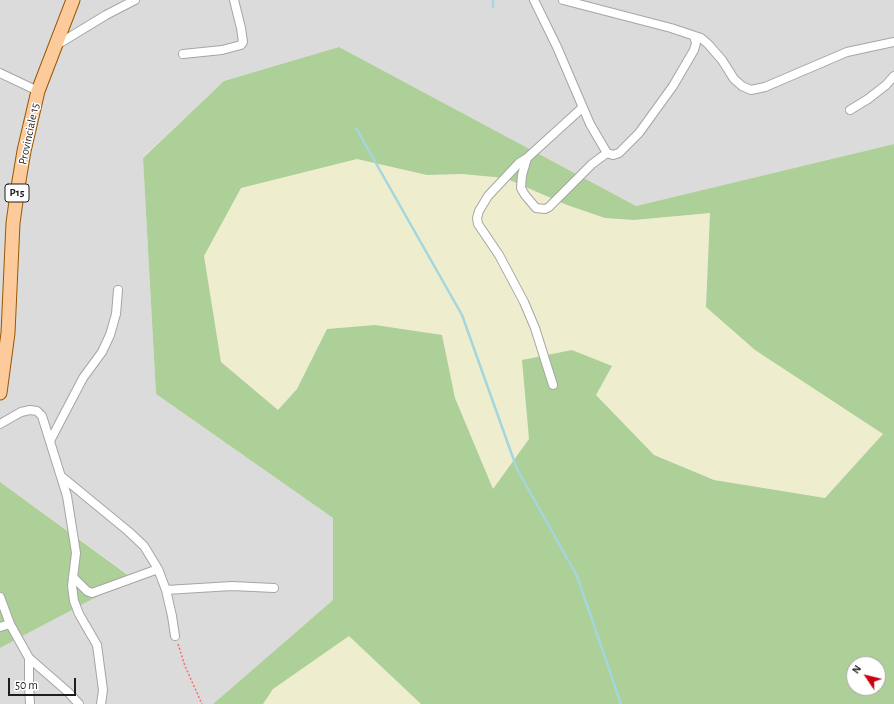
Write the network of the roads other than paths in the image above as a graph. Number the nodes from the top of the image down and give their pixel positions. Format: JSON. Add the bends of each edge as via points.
{"nodes":[{"id":1,"x":72,"y":0,"type":"edge"},
{"id":2,"x":136,"y":0,"type":"edge"},
{"id":3,"x":234,"y":0,"type":"edge"},
{"id":4,"x":534,"y":0,"type":"edge"},
{"id":5,"x":563,"y":0,"type":"edge"},
{"id":6,"x":589,"y":3,"type":"edge"},
{"id":7,"x":694,"y":36,"type":"junction"},
{"id":8,"x":894,"y":42,"type":"edge"},
{"id":9,"x":54,"y":46,"type":"junction"},
{"id":10,"x":183,"y":54,"type":"dead end"},
{"id":11,"x":0,"y":73,"type":"edge"},
{"id":12,"x":894,"y":76,"type":"edge"},
{"id":13,"x":38,"y":91,"type":"junction"},
{"id":14,"x":582,"y":108,"type":"junction"},
{"id":15,"x":850,"y":110,"type":"dead end"},
{"id":16,"x":607,"y":153,"type":"junction"},
{"id":17,"x":527,"y":158,"type":"junction"},
{"id":18,"x":118,"y":290,"type":"dead end"},
{"id":19,"x":553,"y":385,"type":"dead end"},
{"id":20,"x":0,"y":393,"type":"edge"},
{"id":21,"x":0,"y":424,"type":"edge"},
{"id":22,"x":50,"y":441,"type":"junction"},
{"id":23,"x":61,"y":476,"type":"junction"},
{"id":24,"x":158,"y":569,"type":"junction"},
{"id":25,"x":73,"y":577,"type":"junction"},
{"id":26,"x":274,"y":588,"type":"dead end"},
{"id":27,"x":166,"y":590,"type":"junction"},
{"id":28,"x":0,"y":597,"type":"edge"},
{"id":29,"x":10,"y":624,"type":"junction"},
{"id":30,"x":0,"y":627,"type":"edge"},
{"id":31,"x":175,"y":636,"type":"road end"},
{"id":32,"x":29,"y":658,"type":"junction"},
{"id":33,"x":30,"y":704,"type":"edge"},
{"id":34,"x":79,"y":704,"type":"edge"},
{"id":35,"x":101,"y":704,"type":"edge"}],
"edges":[{"from":1,"to":9,"type":"main road","name":"Provinciale 15","number":"P15"},
{"from":2,"to":9,"type":"street"},
{"from":3,"to":10,"type":"street","via":[[241,28],[241,45],[222,50]]},
{"from":4,"to":14,"type":"street"},
{"from":5,"to":6,"type":"street"},
{"from":6,"to":7,"type":"street","via":[[624,17]]},
{"from":7,"to":8,"type":"street","via":[[708,44],[734,79],[751,90],[765,87],[846,52]]},
{"from":7,"to":16,"type":"street","via":[[694,50],[673,86],[620,153]]},
{"from":9,"to":13,"type":"main road","name":"Provinciale 15","number":"P15"},
{"from":11,"to":13,"type":"street"},
{"from":12,"to":15,"type":"street","via":[[868,99]]},
{"from":13,"to":20,"type":"main road","name":"Provinciale 15","number":"P15","via":[[18,187],[13,230],[8,333]]},
{"from":14,"to":16,"type":"street"},
{"from":14,"to":17,"type":"street"},
{"from":16,"to":17,"type":"street","via":[[545,209],[532,205],[521,188]]},
{"from":17,"to":19,"type":"street","via":[[519,163],[488,196],[476,218],[500,255],[524,302]]},
{"from":18,"to":22,"type":"street","via":[[116,314],[110,335],[102,352],[83,378]]},
{"from":21,"to":22,"type":"street","via":[[21,412],[37,411],[42,416]]},
{"from":22,"to":23,"type":"street"},
{"from":23,"to":24,"type":"street","via":[[144,546]]},
{"from":23,"to":25,"type":"street","via":[[67,496],[76,553]]},
{"from":24,"to":25,"type":"street","via":[[92,593]]},
{"from":24,"to":27,"type":"street"},
{"from":25,"to":35,"type":"street","via":[[74,601],[97,645]]},
{"from":26,"to":27,"type":"street","via":[[232,586]]},
{"from":27,"to":31,"type":"street"},
{"from":28,"to":29,"type":"street"},
{"from":29,"to":30,"type":"street"},
{"from":29,"to":32,"type":"street"},
{"from":32,"to":33,"type":"street"},
{"from":32,"to":34,"type":"street"}]}
